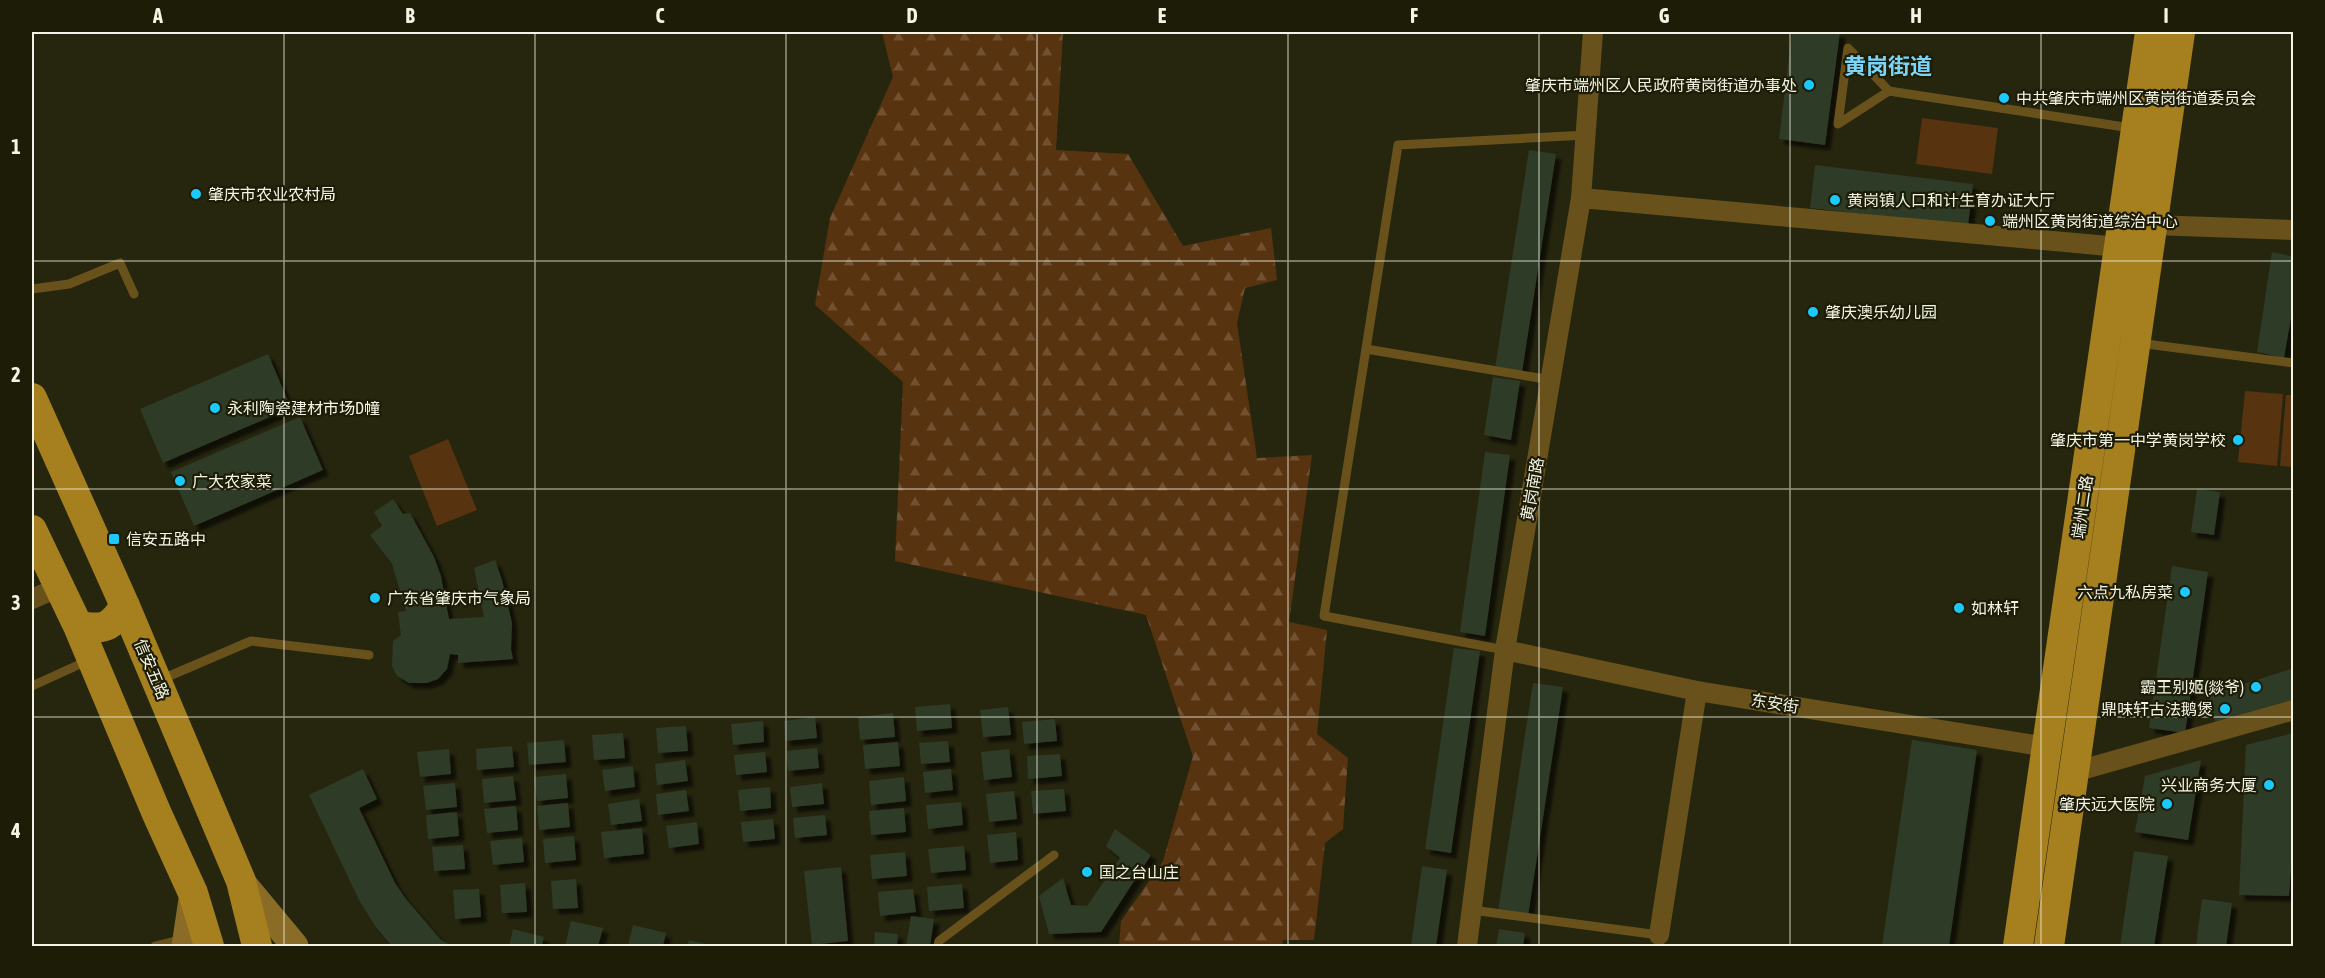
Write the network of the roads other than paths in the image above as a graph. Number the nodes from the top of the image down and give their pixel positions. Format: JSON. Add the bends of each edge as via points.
{"nodes":[{"id":1,"x":1593,"y":32,"type":"edge"},
{"id":2,"x":2151,"y":32,"type":"edge"},
{"id":3,"x":2180,"y":32,"type":"edge"},
{"id":4,"x":1889,"y":91,"type":"junction"},
{"id":5,"x":2136,"y":129,"type":"junction"},
{"id":6,"x":1587,"y":135,"type":"junction"},
{"id":7,"x":1581,"y":198,"type":"junction"},
{"id":8,"x":2152,"y":225,"type":"junction"},
{"id":9,"x":2294,"y":230,"type":"edge"},
{"id":10,"x":2119,"y":247,"type":"junction"},
{"id":11,"x":32,"y":289,"type":"edge"},
{"id":12,"x":134,"y":294,"type":"dead end"},
{"id":13,"x":2136,"y":342,"type":"junction"},
{"id":14,"x":1366,"y":349,"type":"junction"},
{"id":15,"x":2294,"y":363,"type":"edge"},
{"id":16,"x":1551,"y":380,"type":"junction"},
{"id":17,"x":32,"y":398,"type":"edge"},
{"id":18,"x":32,"y":530,"type":"edge"},
{"id":19,"x":59,"y":587,"type":"junction"},
{"id":20,"x":32,"y":599,"type":"edge"},
{"id":21,"x":125,"y":606,"type":"junction"},
{"id":22,"x":78,"y":626,"type":"junction"},
{"id":23,"x":1505,"y":650,"type":"junction"},
{"id":24,"x":369,"y":655,"type":"dead end"},
{"id":25,"x":92,"y":658,"type":"junction"},
{"id":26,"x":158,"y":681,"type":"junction"},
{"id":27,"x":32,"y":686,"type":"edge"},
{"id":28,"x":1697,"y":691,"type":"junction"},
{"id":29,"x":2294,"y":711,"type":"edge"},
{"id":30,"x":2047,"y":747,"type":"junction"},
{"id":31,"x":2074,"y":772,"type":"junction"},
{"id":32,"x":1054,"y":855,"type":"dead end"},
{"id":33,"x":241,"y":881,"type":"junction"},
{"id":34,"x":1472,"y":910,"type":"junction"},
{"id":35,"x":1659,"y":935,"type":"joint"},
{"id":36,"x":193,"y":944,"type":"edge"},
{"id":37,"x":154,"y":946,"type":"edge"},
{"id":38,"x":257,"y":946,"type":"edge"},
{"id":39,"x":295,"y":946,"type":"edge"},
{"id":40,"x":938,"y":946,"type":"edge"},
{"id":41,"x":1467,"y":946,"type":"edge"},
{"id":42,"x":2018,"y":946,"type":"edge"},
{"id":43,"x":2049,"y":946,"type":"edge"}],
"edges":[{"from":1,"to":6,"type":"street","name":"黄岗南路"},
{"from":2,"to":5,"type":"main road","name":"端州二路"},
{"from":3,"to":8,"type":"main road","name":"端州二路"},
{"from":4,"to":4,"type":"lane","via":[[1848,48],[1838,124],[1872,102]]},
{"from":4,"to":5,"type":"lane"},
{"from":5,"to":10,"type":"main road","name":"端州二路"},
{"from":6,"to":7,"type":"street","name":"黄岗南路"},
{"from":6,"to":14,"type":"lane","via":[[1398,145]]},
{"from":7,"to":10,"type":"street"},
{"from":7,"to":16,"type":"street","name":"黄岗南路"},
{"from":8,"to":9,"type":"street"},
{"from":8,"to":13,"type":"main road","name":"端州二路"},
{"from":10,"to":30,"type":"main road","name":"端州二路"},
{"from":11,"to":12,"type":"lane","via":[[69,284],[120,263]]},
{"from":13,"to":15,"type":"lane"},
{"from":13,"to":31,"type":"main road","name":"端州二路"},
{"from":14,"to":16,"type":"lane"},
{"from":14,"to":23,"type":"lane","via":[[1324,616]]},
{"from":16,"to":23,"type":"street","name":"黄岗南路"},
{"from":17,"to":21,"type":"main road","name":"信安五路"},
{"from":18,"to":19,"type":"main road"},
{"from":19,"to":20,"type":"street"},
{"from":19,"to":22,"type":"main road"},
{"from":21,"to":22,"type":"main road","via":[[114,622],[100,629]]},
{"from":21,"to":26,"type":"main road","name":"信安五路"},
{"from":22,"to":25,"type":"main road"},
{"from":23,"to":28,"type":"street","name":"东安街"},
{"from":23,"to":34,"type":"street","name":"黄岗南路"},
{"from":24,"to":26,"type":"lane","via":[[251,641]]},
{"from":25,"to":27,"type":"lane"},
{"from":25,"to":36,"type":"main road","via":[[193,893]]},
{"from":26,"to":33,"type":"main road","name":"信安五路"},
{"from":28,"to":30,"type":"street","name":"东安街"},
{"from":28,"to":35,"type":"street"},
{"from":29,"to":31,"type":"street"},
{"from":30,"to":42,"type":"main road","name":"端州二路"},
{"from":31,"to":43,"type":"main road","name":"端州二路"},
{"from":32,"to":40,"type":"lane","via":[[939,941]]},
{"from":33,"to":38,"type":"main road","name":"信安五路"},
{"from":33,"to":39,"type":"main road"},
{"from":34,"to":35,"type":"lane"},
{"from":34,"to":41,"type":"street","name":"黄岗南路"},
{"from":36,"to":37,"type":"lane"}]}
